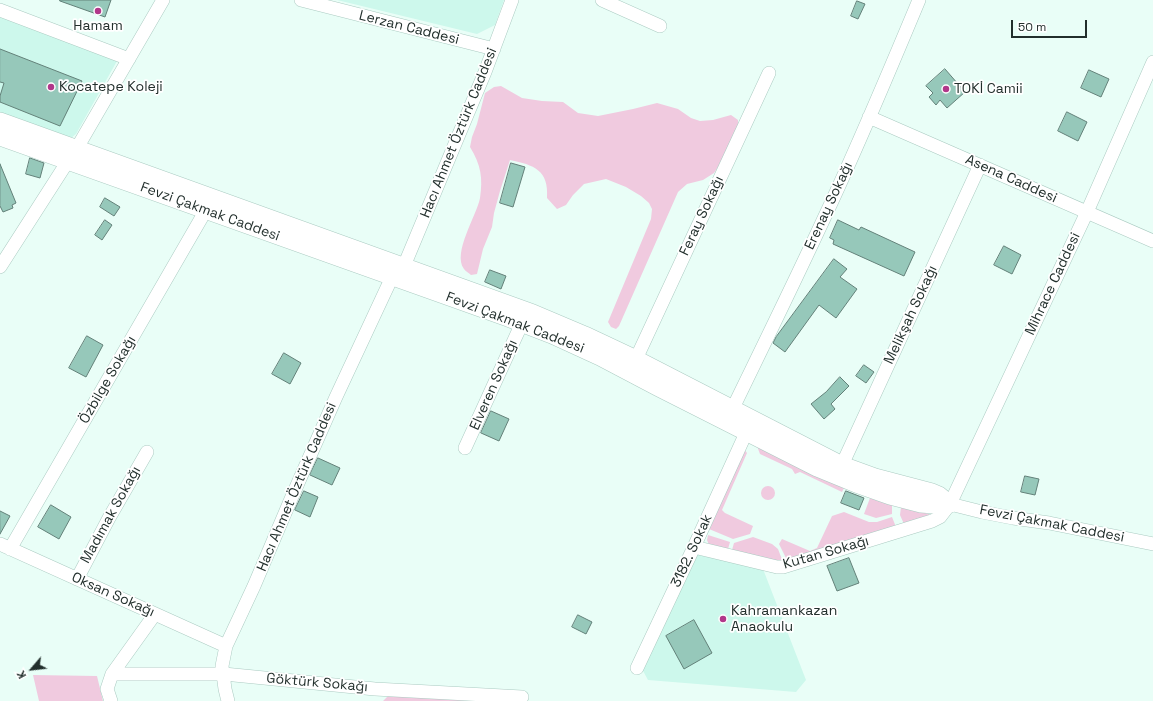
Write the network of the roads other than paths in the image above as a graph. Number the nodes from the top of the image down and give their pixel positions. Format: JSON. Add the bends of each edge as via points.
{"nodes":[{"id":1,"x":163,"y":0,"type":"edge"},
{"id":2,"x":301,"y":0,"type":"edge"},
{"id":3,"x":512,"y":0,"type":"edge"},
{"id":4,"x":602,"y":0,"type":"edge"},
{"id":5,"x":919,"y":0,"type":"edge"},
{"id":6,"x":0,"y":10,"type":"edge"},
{"id":7,"x":660,"y":26,"type":"dead end"},
{"id":8,"x":494,"y":49,"type":"junction"},
{"id":9,"x":128,"y":59,"type":"junction"},
{"id":10,"x":1153,"y":62,"type":"edge"},
{"id":11,"x":769,"y":73,"type":"dead end"},
{"id":12,"x":870,"y":117,"type":"junction"},
{"id":13,"x":0,"y":121,"type":"edge"},
{"id":14,"x":0,"y":137,"type":"edge"},
{"id":15,"x":73,"y":155,"type":"junction"},
{"id":16,"x":980,"y":165,"type":"junction"},
{"id":17,"x":206,"y":210,"type":"junction"},
{"id":18,"x":1087,"y":212,"type":"junction"},
{"id":19,"x":1153,"y":241,"type":"edge"},
{"id":20,"x":0,"y":267,"type":"edge"},
{"id":21,"x":398,"y":271,"type":"junction"},
{"id":22,"x":522,"y":323,"type":"junction"},
{"id":23,"x":636,"y":359,"type":"junction"},
{"id":24,"x":733,"y":408,"type":"junction"},
{"id":25,"x":746,"y":433,"type":"junction"},
{"id":26,"x":465,"y":448,"type":"dead end"},
{"id":27,"x":147,"y":452,"type":"dead end"},
{"id":28,"x":842,"y":465,"type":"junction"},
{"id":29,"x":950,"y":504,"type":"junction"},
{"id":30,"x":1153,"y":544,"type":"edge"},
{"id":31,"x":5,"y":547,"type":"edge"},
{"id":32,"x":694,"y":547,"type":"junction"},
{"id":33,"x":77,"y":579,"type":"junction"},
{"id":34,"x":155,"y":614,"type":"junction"},
{"id":35,"x":226,"y":646,"type":"junction"},
{"id":36,"x":637,"y":668,"type":"dead end"},
{"id":37,"x":112,"y":674,"type":"junction"},
{"id":38,"x":224,"y":674,"type":"junction"},
{"id":39,"x":375,"y":689,"type":"junction"},
{"id":40,"x":522,"y":696,"type":"dead end"},
{"id":41,"x":111,"y":701,"type":"edge"},
{"id":42,"x":228,"y":701,"type":"edge"},
{"id":43,"x":380,"y":701,"type":"edge"}],
"edges":[{"from":1,"to":9,"type":"street"},
{"from":2,"to":8,"type":"street","name":"Lerzan Caddesi"},
{"from":3,"to":8,"type":"street","name":"Hacı Ahmet Öztürk Caddesi"},
{"from":4,"to":7,"type":"street"},
{"from":5,"to":12,"type":"street","name":"Erenay Sokağı"},
{"from":6,"to":9,"type":"street"},
{"from":8,"to":21,"type":"street","name":"Hacı Ahmet Öztürk Caddesi"},
{"from":9,"to":15,"type":"street"},
{"from":10,"to":18,"type":"street","name":"Mihrace Caddesi"},
{"from":11,"to":23,"type":"street","name":"Feray Sokağı"},
{"from":12,"to":16,"type":"street","name":"Asena Caddesi"},
{"from":12,"to":24,"type":"street","name":"Erenay Sokağı"},
{"from":13,"to":15,"type":"main road","name":"Fevzi Çakmak Caddesi"},
{"from":14,"to":15,"type":"main road","name":"Fevzi Çakmak Caddesi"},
{"from":15,"to":17,"type":"main road","name":"Fevzi Çakmak Caddesi"},
{"from":15,"to":20,"type":"street"},
{"from":15,"to":21,"type":"main road","name":"Fevzi Çakmak Caddesi"},
{"from":16,"to":18,"type":"street","name":"Asena Caddesi"},
{"from":16,"to":28,"type":"street","name":"Melikşah Sokağı"},
{"from":17,"to":21,"type":"main road","name":"Fevzi Çakmak Caddesi"},
{"from":17,"to":31,"type":"street","name":"Özbilge Sokağı"},
{"from":18,"to":19,"type":"street","name":"Asena Caddesi"},
{"from":18,"to":29,"type":"street","name":"Mihrace Caddesi"},
{"from":21,"to":22,"type":"main road","name":"Fevzi Çakmak Caddesi"},
{"from":21,"to":23,"type":"main road","name":"Fevzi Çakmak Caddesi","via":[[533,313],[585,334]]},
{"from":21,"to":35,"type":"street","name":"Hacı Ahmet Öztürk Caddesi","via":[[336,397]]},
{"from":22,"to":25,"type":"main road","name":"Fevzi Çakmak Caddesi","via":[[600,356]]},
{"from":22,"to":26,"type":"street","name":"Elveren Sokağı"},
{"from":23,"to":24,"type":"main road","name":"Fevzi Çakmak Caddesi"},
{"from":24,"to":28,"type":"main road","name":"Fevzi Çakmak Caddesi"},
{"from":25,"to":29,"type":"main road","name":"Fevzi Çakmak Caddesi","via":[[817,468],[890,496],[921,504]]},
{"from":25,"to":32,"type":"street","name":"3182. Sokak"},
{"from":27,"to":33,"type":"street","name":"Madımak Sokağı"},
{"from":28,"to":29,"type":"main road","name":"Fevzi Çakmak Caddesi","via":[[874,477],[932,492]]},
{"from":29,"to":30,"type":"street","name":"Fevzi Çakmak Caddesi"},
{"from":29,"to":32,"type":"street","name":"Kutan Sokağı","via":[[940,517],[932,521],[783,567]]},
{"from":31,"to":33,"type":"street","name":"Oksan Sokağı"},
{"from":32,"to":36,"type":"street","name":"3182. Sokak"},
{"from":33,"to":34,"type":"street","name":"Oksan Sokağı"},
{"from":34,"to":35,"type":"street","name":"Oksan Sokağı"},
{"from":34,"to":37,"type":"street"},
{"from":35,"to":38,"type":"street","name":"Hacı Ahmet Öztürk Caddesi","via":[[222,666]]},
{"from":37,"to":38,"type":"street","name":"Göktürk Sokağı"},
{"from":37,"to":41,"type":"street","via":[[107,688]]},
{"from":38,"to":39,"type":"street","name":"Göktürk Sokağı"},
{"from":38,"to":42,"type":"street","name":"Hacı Ahmet Öztürk Caddesi"},
{"from":39,"to":40,"type":"street","name":"Göktürk Sokağı"},
{"from":39,"to":43,"type":"street"}]}
